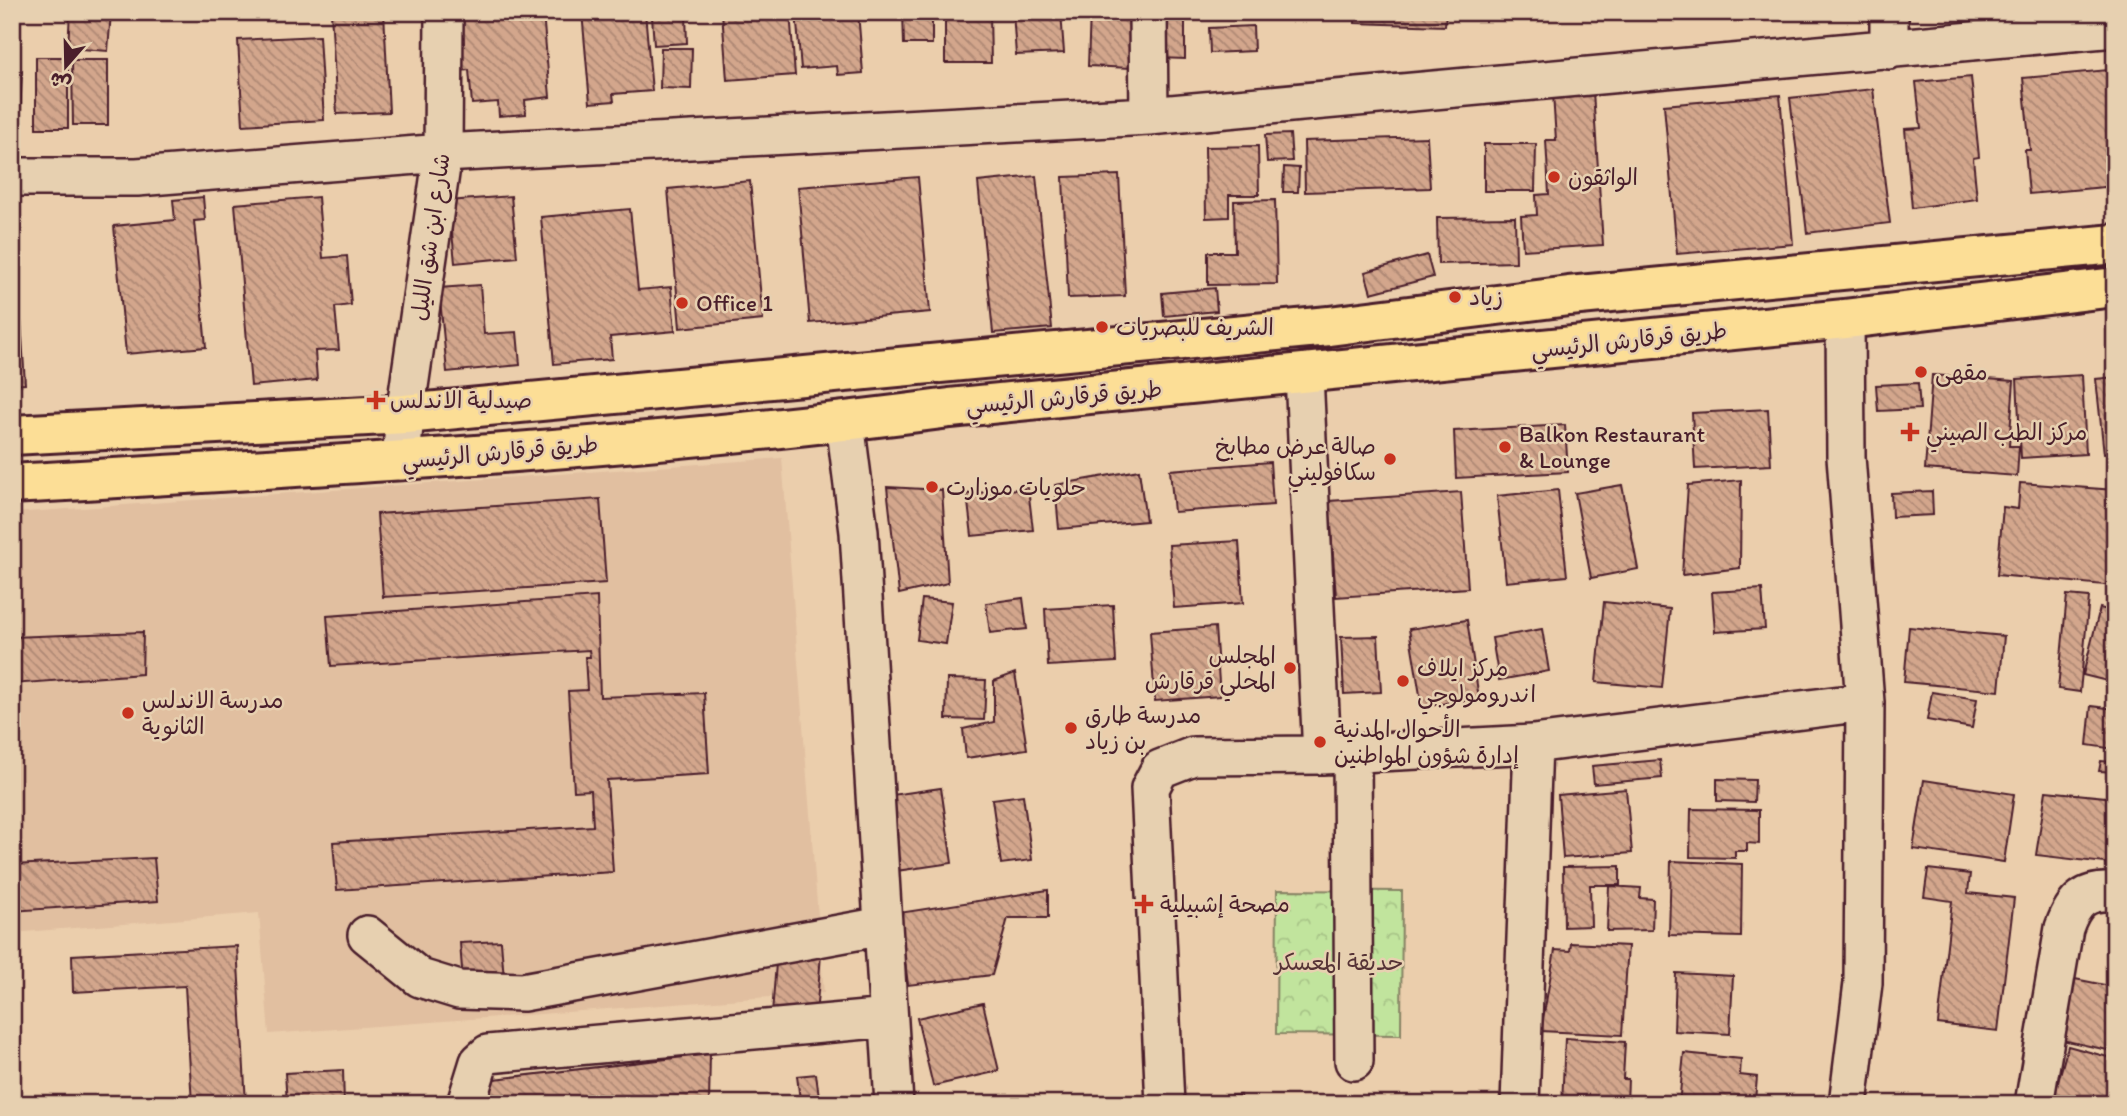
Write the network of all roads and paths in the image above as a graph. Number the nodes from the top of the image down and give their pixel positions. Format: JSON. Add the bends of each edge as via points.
{"nodes":[{"id":1,"x":444,"y":12,"type":"edge"},
{"id":2,"x":1148,"y":12,"type":"edge"},
{"id":3,"x":1889,"y":12,"type":"edge"},
{"id":4,"x":2115,"y":29,"type":"edge"},
{"id":5,"x":1889,"y":50,"type":"junction"},
{"id":6,"x":1149,"y":116,"type":"junction"},
{"id":7,"x":443,"y":153,"type":"junction"},
{"id":8,"x":12,"y":177,"type":"edge"},
{"id":9,"x":2115,"y":244,"type":"edge"},
{"id":10,"x":2115,"y":287,"type":"edge"},
{"id":11,"x":1845,"y":319,"type":"junction"},
{"id":12,"x":1304,"y":375,"type":"junction"},
{"id":13,"x":405,"y":414,"type":"junction"},
{"id":14,"x":845,"y":422,"type":"junction"},
{"id":15,"x":12,"y":435,"type":"edge"},
{"id":16,"x":401,"y":461,"type":"junction"},
{"id":17,"x":12,"y":484,"type":"edge"},
{"id":18,"x":1865,"y":702,"type":"junction"},
{"id":19,"x":1533,"y":744,"type":"junction"},
{"id":20,"x":1337,"y":754,"type":"junction"},
{"id":21,"x":2115,"y":892,"type":"edge"},
{"id":22,"x":883,"y":926,"type":"junction"},
{"id":23,"x":367,"y":935,"type":"dead end"},
{"id":24,"x":888,"y":1018,"type":"junction"},
{"id":25,"x":1354,"y":1061,"type":"dead end"},
{"id":26,"x":466,"y":1104,"type":"edge"},
{"id":27,"x":894,"y":1104,"type":"edge"},
{"id":28,"x":1165,"y":1104,"type":"edge"},
{"id":29,"x":1520,"y":1104,"type":"edge"},
{"id":30,"x":1848,"y":1104,"type":"edge"},
{"id":31,"x":2034,"y":1104,"type":"edge"}],
"edges":[{"from":1,"to":7,"type":"street","name":"شارع ابن شق الليل"},
{"from":2,"to":6,"type":"street"},
{"from":3,"to":5,"type":"street"},
{"from":4,"to":5,"type":"street"},
{"from":5,"to":6,"type":"street"},
{"from":6,"to":7,"type":"street"},
{"from":7,"to":8,"type":"street","via":[[138,177]]},
{"from":7,"to":13,"type":"street","name":"شارع ابن شق الليل"},
{"from":9,"to":13,"type":"main road","name":"طريق قرقارش الرئيسي"},
{"from":10,"to":11,"type":"main road","name":"طريق قرقارش الرئيسي"},
{"from":11,"to":12,"type":"main road","name":"طريق قرقارش الرئيسي"},
{"from":11,"to":18,"type":"street","via":[[1846,457]]},
{"from":12,"to":14,"type":"main road","name":"طريق قرقارش الرئيسي"},
{"from":12,"to":20,"type":"street"},
{"from":13,"to":15,"type":"main road","name":"طريق قرقارش الرئيسي"},
{"from":13,"to":16,"type":"street","name":"شارع ابن شق الليل"},
{"from":14,"to":16,"type":"main road","name":"طريق قرقارش الرئيسي"},
{"from":14,"to":22,"type":"street","via":[[859,532]]},
{"from":16,"to":17,"type":"main road","name":"طريق قرقارش الرئيسي"},
{"from":18,"to":19,"type":"street"},
{"from":18,"to":30,"type":"street","via":[[1863,983]]},
{"from":19,"to":20,"type":"street"},
{"from":19,"to":29,"type":"street"},
{"from":20,"to":25,"type":"street"},
{"from":20,"to":28,"type":"street","via":[[1194,756],[1167,765],[1153,778]]},
{"from":21,"to":31,"type":"street","via":[[2088,892],[2070,910]]},
{"from":22,"to":23,"type":"street","via":[[523,992],[459,990],[420,978]]},
{"from":22,"to":24,"type":"street"},
{"from":24,"to":26,"type":"street","via":[[488,1054],[479,1062]]},
{"from":24,"to":27,"type":"street"}]}
